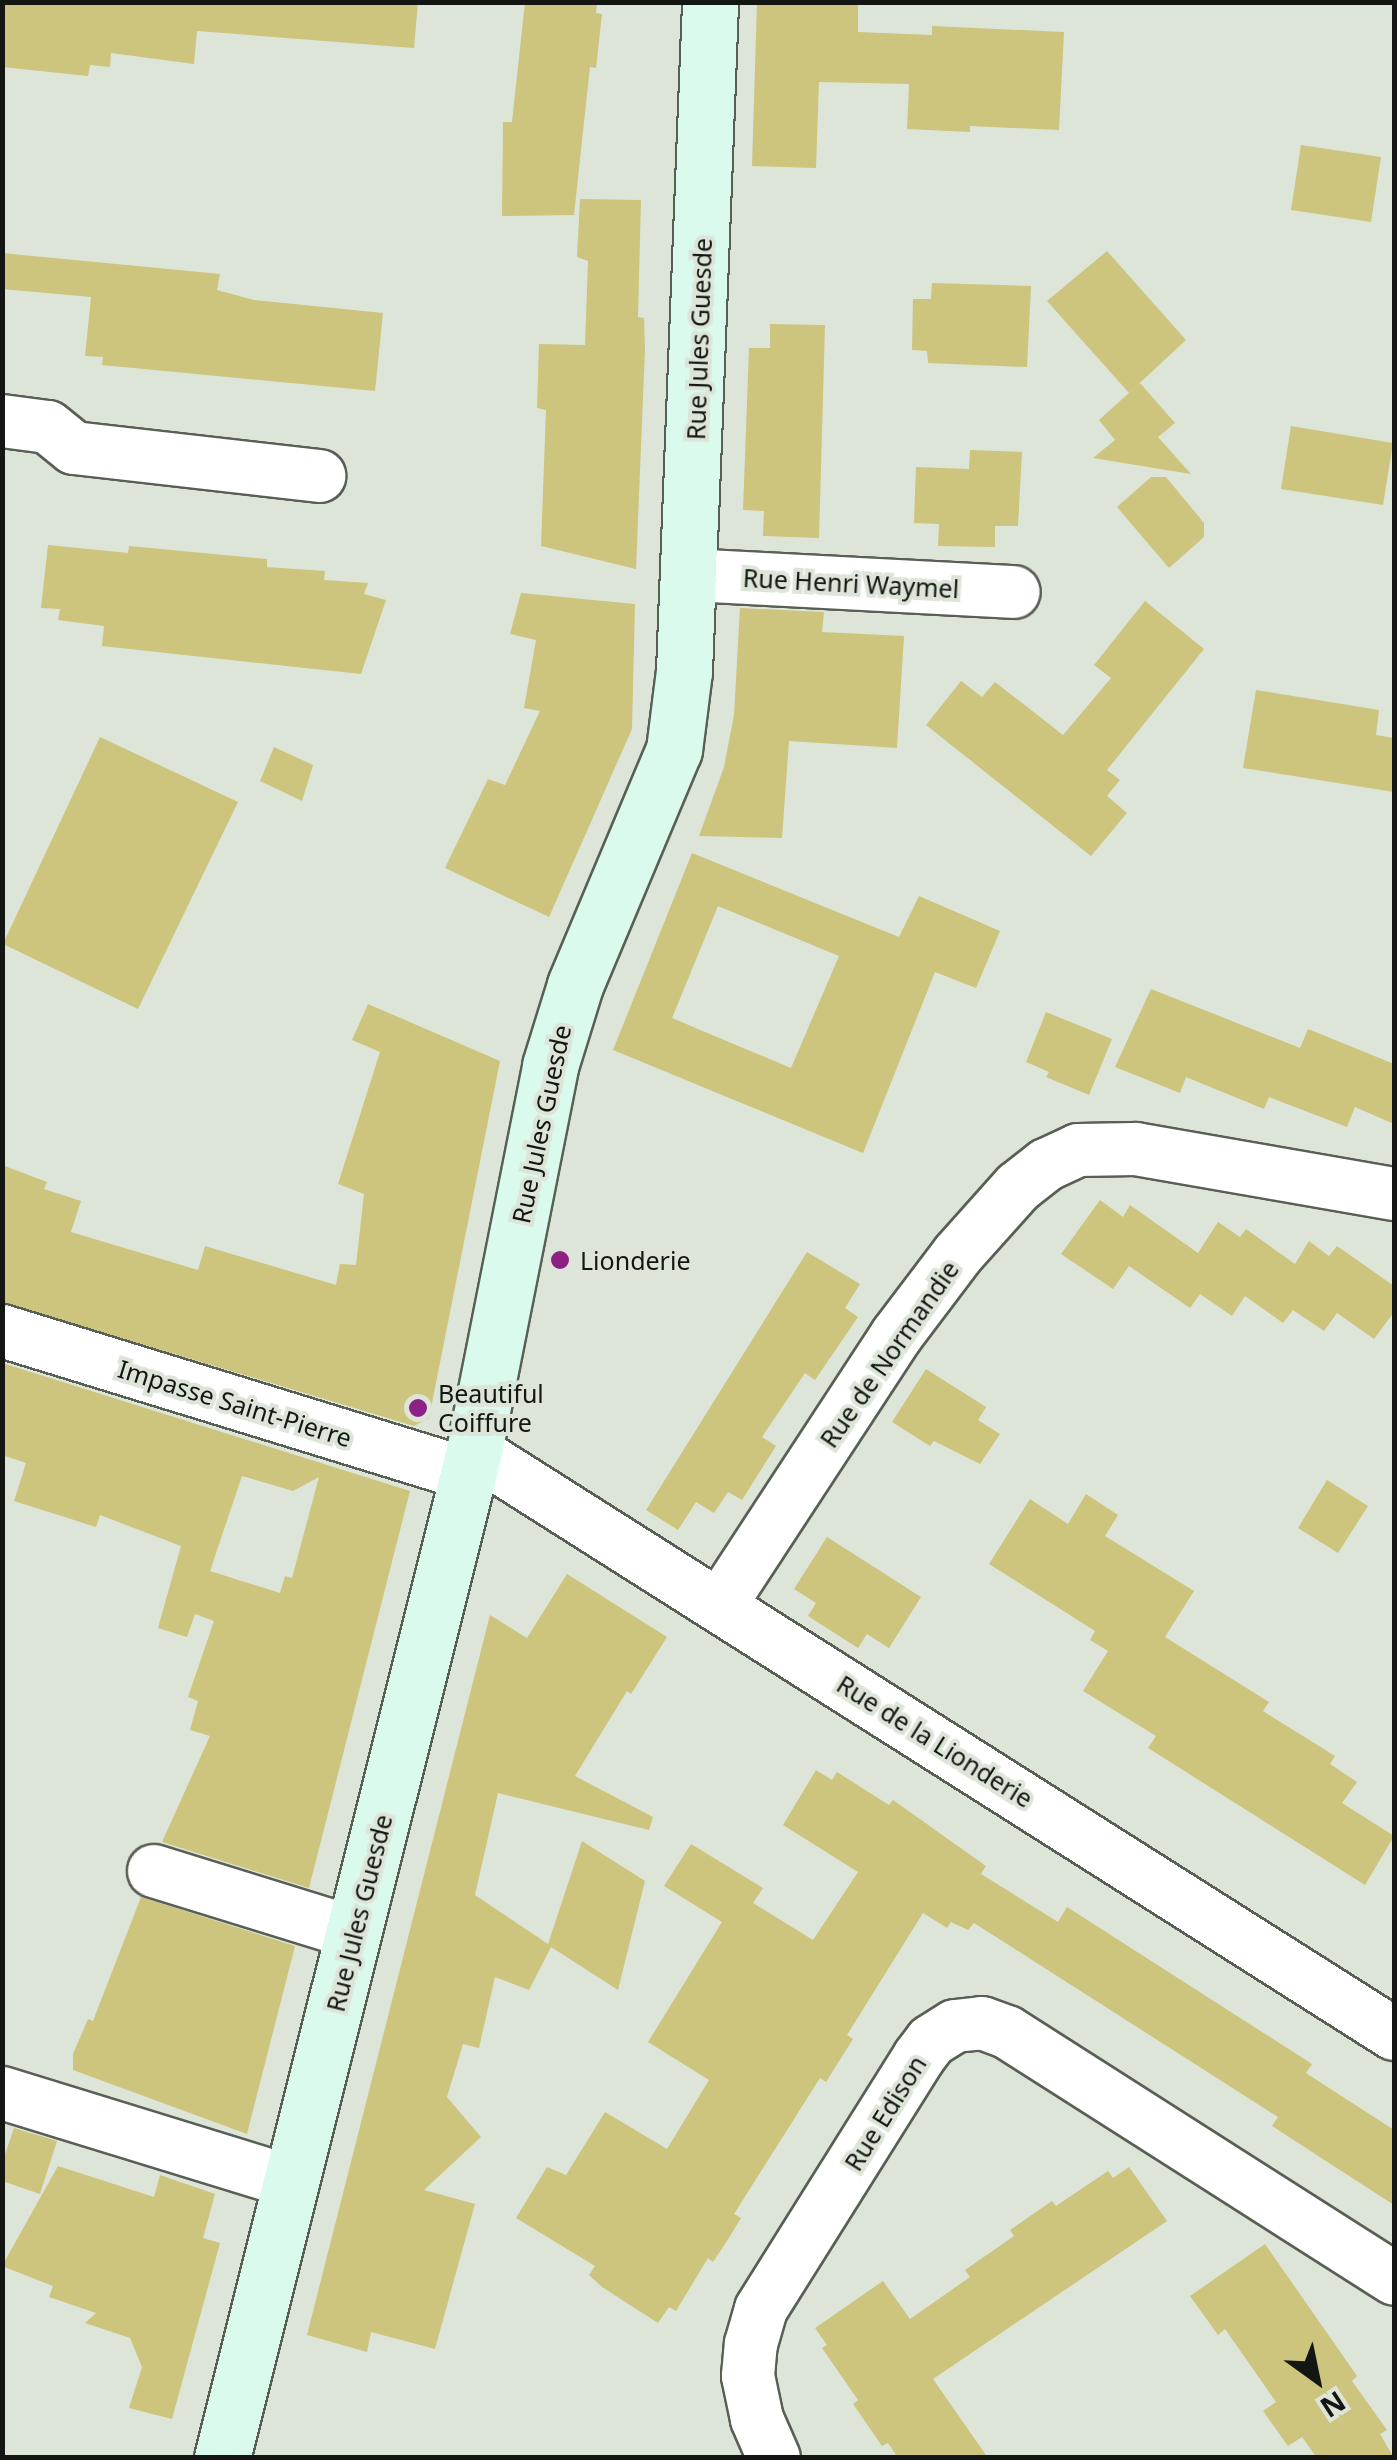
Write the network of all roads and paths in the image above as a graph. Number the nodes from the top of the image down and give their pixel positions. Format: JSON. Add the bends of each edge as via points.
{"nodes":[{"id":1,"x":710,"y":2,"type":"edge"},
{"id":2,"x":2,"y":422,"type":"edge"},
{"id":3,"x":319,"y":476,"type":"dead end"},
{"id":4,"x":688,"y":575,"type":"junction"},
{"id":5,"x":1014,"y":592,"type":"dead end"},
{"id":6,"x":1394,"y":1194,"type":"edge"},
{"id":7,"x":2,"y":1331,"type":"edge"},
{"id":8,"x":471,"y":1463,"type":"junction"},
{"id":9,"x":720,"y":1605,"type":"junction"},
{"id":10,"x":154,"y":1871,"type":"dead end"},
{"id":11,"x":354,"y":1932,"type":"junction"},
{"id":12,"x":1394,"y":2034,"type":"edge"},
{"id":13,"x":2,"y":2093,"type":"edge"},
{"id":14,"x":292,"y":2182,"type":"junction"},
{"id":15,"x":1394,"y":2279,"type":"edge"},
{"id":16,"x":222,"y":2458,"type":"edge"},
{"id":17,"x":774,"y":2458,"type":"edge"}],
"edges":[{"from":1,"to":4,"type":"main road","name":"Rue Jules Guesde"},
{"from":2,"to":3,"type":"street","via":[[48,427],[74,448]]},
{"from":4,"to":5,"type":"street","name":"Rue Henri Waymel"},
{"from":4,"to":8,"type":"main road","name":"Rue Jules Guesde","via":[[674,750],[561,1024]]},
{"from":6,"to":9,"type":"street","name":"Rue de Normandie","via":[[1136,1149],[1078,1150],[1046,1166],[970,1240],[896,1336]]},
{"from":7,"to":8,"type":"street","name":"Impasse Saint-Pierre"},
{"from":8,"to":9,"type":"street","name":"Rue de la Lionderie"},
{"from":8,"to":11,"type":"main road","name":"Rue Jules Guesde"},
{"from":9,"to":12,"type":"street","name":"Rue de la Lionderie"},
{"from":10,"to":11,"type":"street"},
{"from":11,"to":14,"type":"main road","name":"Rue Jules Guesde"},
{"from":13,"to":14,"type":"street"},
{"from":14,"to":16,"type":"main road","name":"Rue Jules Guesde"},
{"from":15,"to":17,"type":"street","name":"Rue Edison","via":[[1007,2032],[982,2024],[955,2026],[919,2058],[760,2309],[748,2376],[756,2419]]}]}
